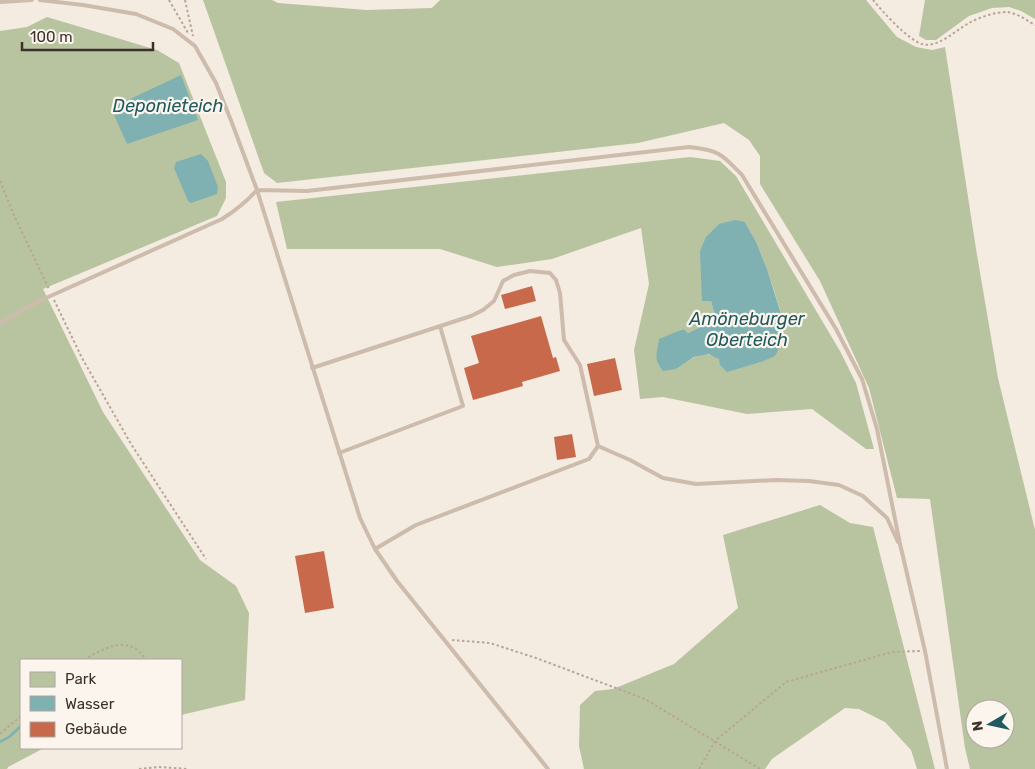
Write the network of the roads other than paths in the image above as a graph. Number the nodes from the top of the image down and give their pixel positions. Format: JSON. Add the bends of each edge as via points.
{"nodes":[{"id":1,"x":32,"y":0,"type":"edge"},
{"id":2,"x":40,"y":0,"type":"edge"},
{"id":3,"x":0,"y":2,"type":"edge"},
{"id":4,"x":256,"y":190,"type":"junction"},
{"id":5,"x":0,"y":323,"type":"edge"},
{"id":6,"x":440,"y":326,"type":"junction"},
{"id":7,"x":312,"y":368,"type":"junction"},
{"id":8,"x":598,"y":446,"type":"junction"},
{"id":9,"x":339,"y":453,"type":"junction"},
{"id":10,"x":375,"y":549,"type":"junction"},
{"id":11,"x":901,"y":549,"type":"junction"},
{"id":12,"x":548,"y":769,"type":"edge"},
{"id":13,"x":946,"y":769,"type":"edge"}],
"edges":[{"from":1,"to":3,"type":"lane"},
{"from":2,"to":4,"type":"lane","via":[[136,14],[173,29],[195,46],[216,83]]},
{"from":4,"to":5,"type":"lane","via":[[222,219],[37,302]]},
{"from":4,"to":7,"type":"lane"},
{"from":4,"to":11,"type":"lane","via":[[307,191],[689,147],[708,149],[724,156],[742,175],[836,329],[862,379],[877,429]]},
{"from":6,"to":7,"type":"lane"},
{"from":6,"to":8,"type":"lane","via":[[483,310],[494,300],[503,282],[514,275],[530,271],[550,273],[560,293],[564,340],[580,365]]},
{"from":6,"to":9,"type":"lane","via":[[463,406]]},
{"from":7,"to":9,"type":"lane"},
{"from":8,"to":10,"type":"lane","via":[[589,459],[416,524]]},
{"from":8,"to":11,"type":"lane","via":[[663,478],[696,484],[776,480],[839,485],[863,496],[887,518]]},
{"from":9,"to":10,"type":"lane","via":[[360,518]]},
{"from":10,"to":12,"type":"lane"},
{"from":11,"to":13,"type":"lane","via":[[925,651]]}]}
